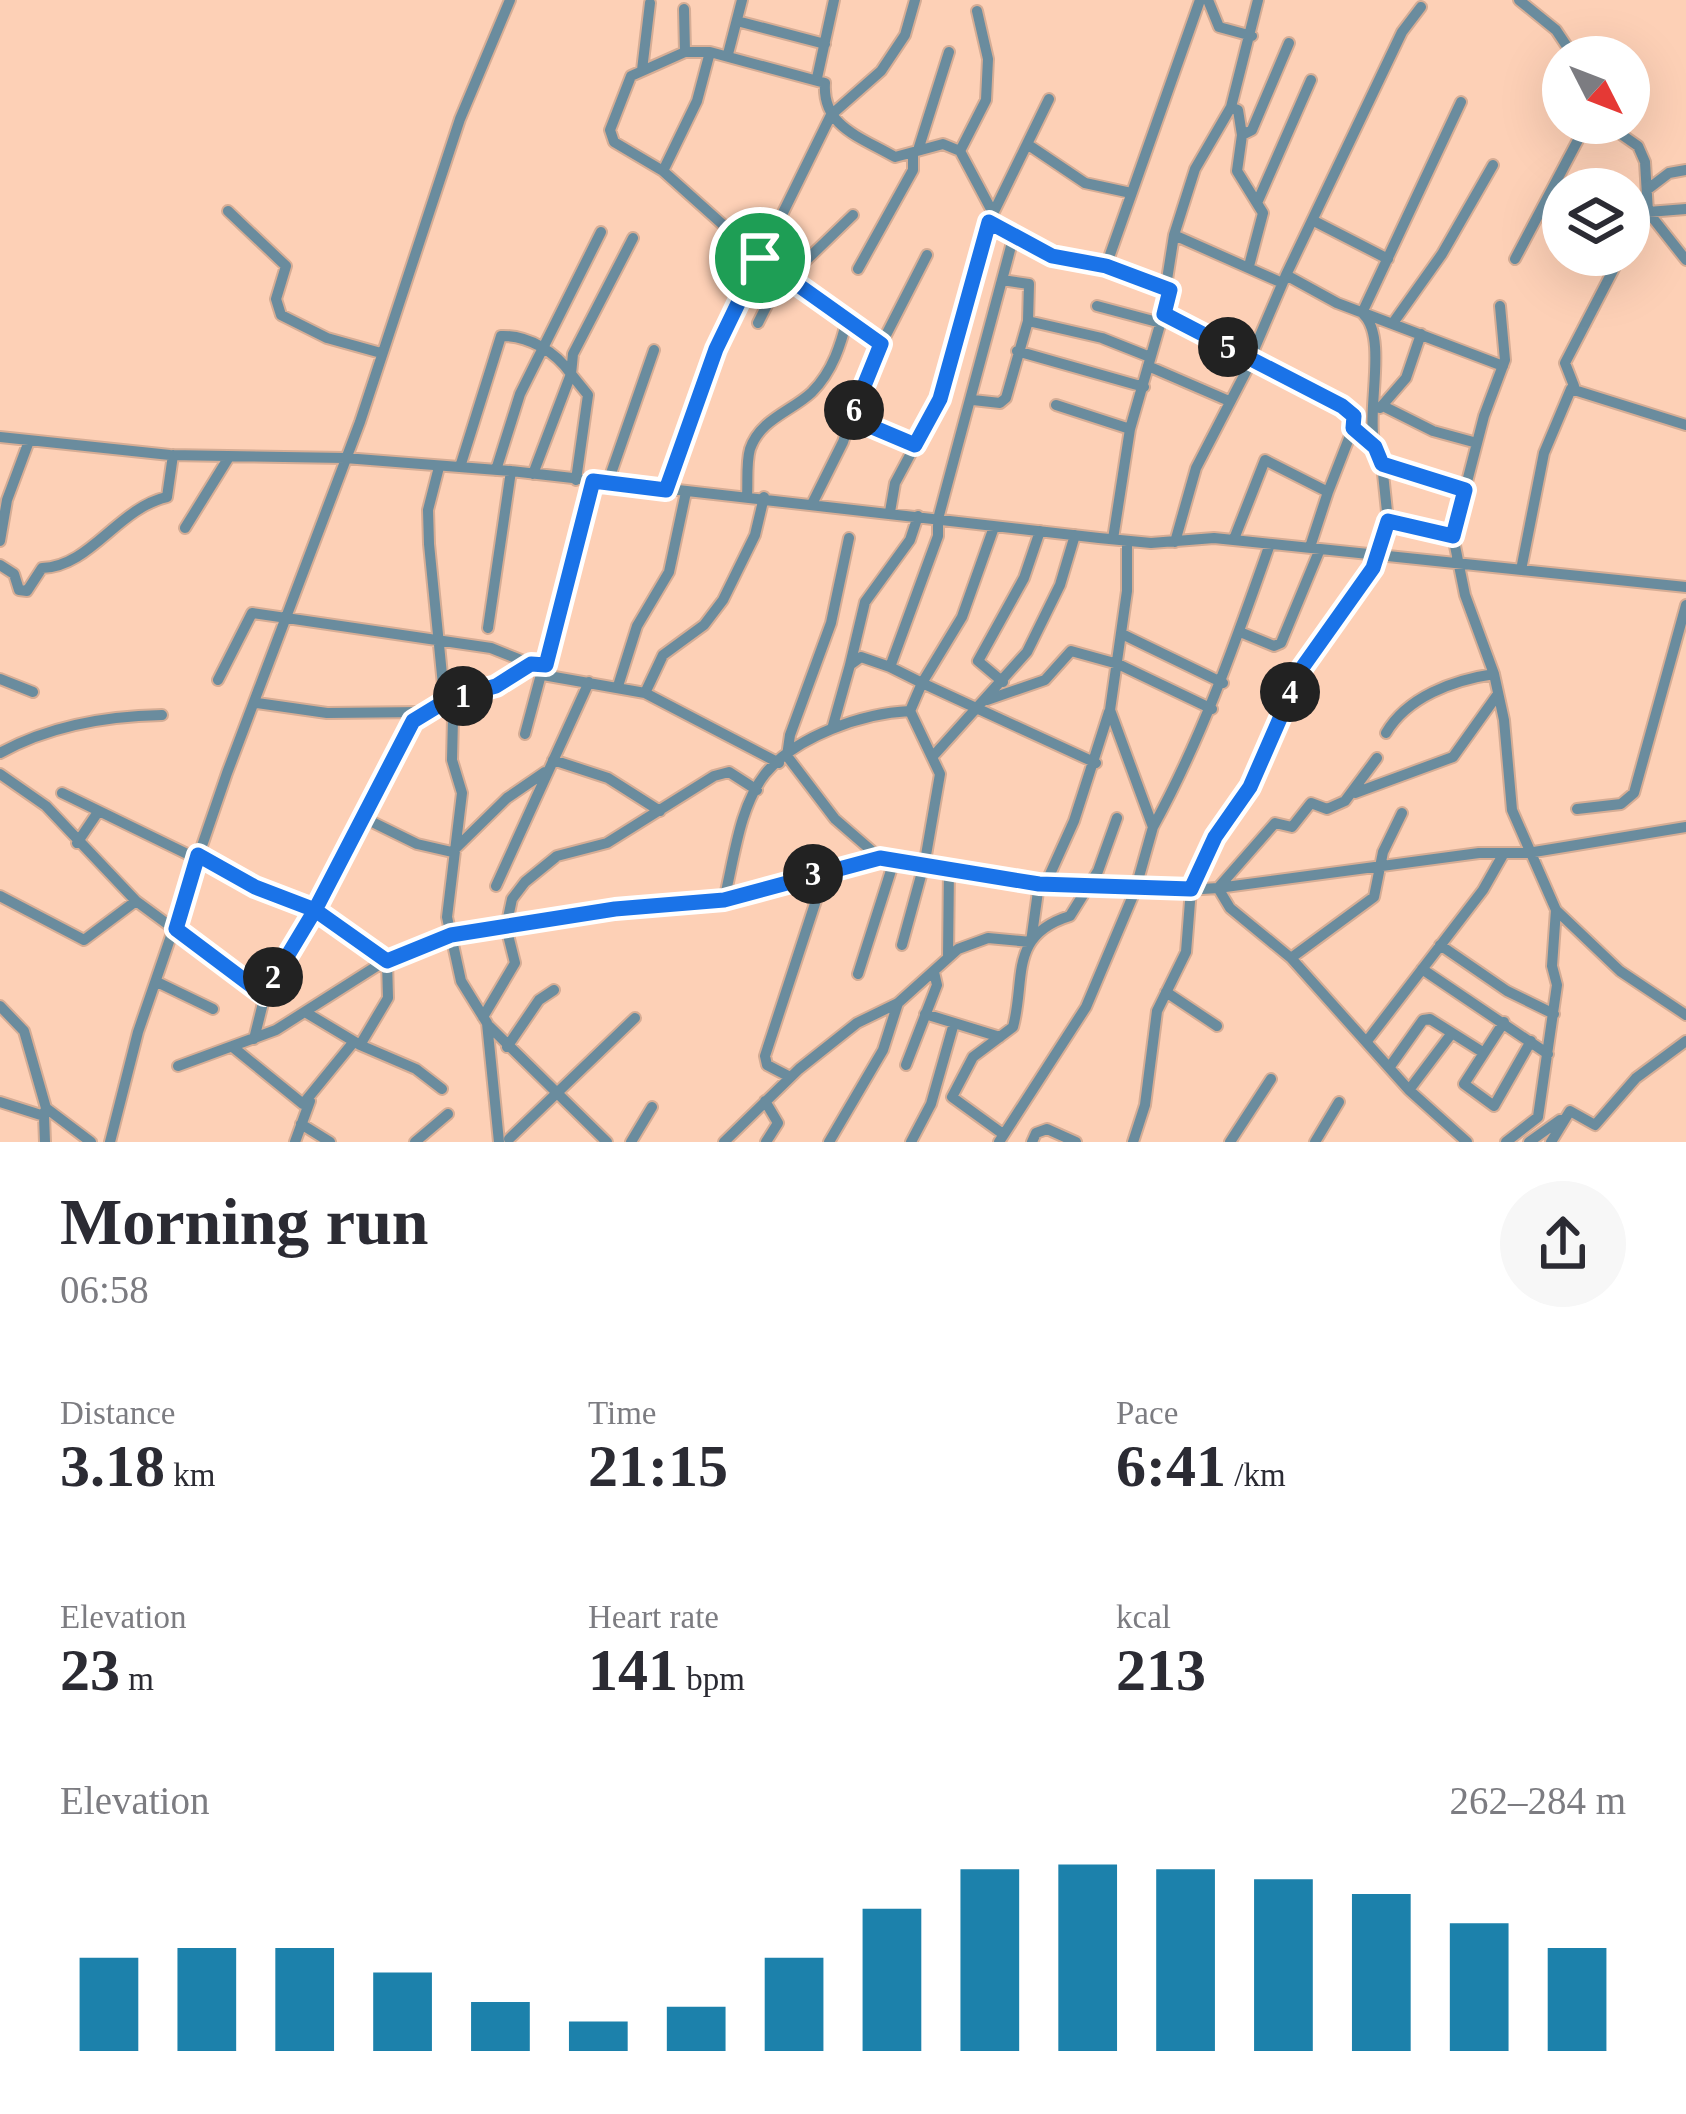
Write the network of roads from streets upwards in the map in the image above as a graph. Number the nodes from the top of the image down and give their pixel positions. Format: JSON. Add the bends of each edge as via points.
{"nodes":[{"id":1,"x":510,"y":0,"type":"edge"},
{"id":2,"x":742,"y":0,"type":"edge"},
{"id":3,"x":834,"y":0,"type":"edge"},
{"id":4,"x":915,"y":0,"type":"edge"},
{"id":5,"x":1204,"y":0,"type":"edge"},
{"id":6,"x":1258,"y":0,"type":"edge"},
{"id":7,"x":1519,"y":0,"type":"edge"},
{"id":8,"x":650,"y":3,"type":"edge"},
{"id":9,"x":1421,"y":7,"type":"dead end"},
{"id":10,"x":684,"y":9,"type":"dead end"},
{"id":11,"x":977,"y":11,"type":"dead end"},
{"id":12,"x":737,"y":20,"type":"junction"},
{"id":13,"x":1252,"y":36,"type":"junction"},
{"id":14,"x":1560,"y":36,"type":"edge"},
{"id":15,"x":1289,"y":43,"type":"dead end"},
{"id":16,"x":825,"y":44,"type":"junction"},
{"id":17,"x":685,"y":52,"type":"junction"},
{"id":18,"x":710,"y":52,"type":"junction"},
{"id":19,"x":949,"y":52,"type":"dead end"},
{"id":20,"x":728,"y":54,"type":"junction"},
{"id":21,"x":642,"y":70,"type":"junction"},
{"id":22,"x":817,"y":78,"type":"junction"},
{"id":23,"x":1311,"y":80,"type":"dead end"},
{"id":24,"x":1049,"y":99,"type":"dead end"},
{"id":25,"x":1461,"y":102,"type":"dead end"},
{"id":26,"x":1231,"y":107,"type":"junction"},
{"id":27,"x":831,"y":115,"type":"junction"},
{"id":28,"x":1242,"y":136,"type":"junction"},
{"id":29,"x":1027,"y":144,"type":"junction"},
{"id":30,"x":1576,"y":144,"type":"edge"},
{"id":31,"x":916,"y":151,"type":"junction"},
{"id":32,"x":960,"y":152,"type":"junction"},
{"id":33,"x":1493,"y":165,"type":"dead end"},
{"id":34,"x":1686,"y":170,"type":"edge"},
{"id":35,"x":662,"y":172,"type":"junction"},
{"id":36,"x":1650,"y":188,"type":"edge"},
{"id":37,"x":1131,"y":194,"type":"junction"},
{"id":38,"x":1257,"y":203,"type":"junction"},
{"id":39,"x":1686,"y":209,"type":"edge"},
{"id":40,"x":228,"y":211,"type":"dead end"},
{"id":41,"x":1650,"y":212,"type":"edge"},
{"id":42,"x":853,"y":215,"type":"dead end"},
{"id":43,"x":1650,"y":215,"type":"edge"},
{"id":44,"x":991,"y":217,"type":"junction"},
{"id":45,"x":1314,"y":221,"type":"junction"},
{"id":46,"x":601,"y":232,"type":"dead end"},
{"id":47,"x":1014,"y":235,"type":"junction"},
{"id":48,"x":1174,"y":235,"type":"junction"},
{"id":49,"x":633,"y":238,"type":"dead end"},
{"id":50,"x":927,"y":255,"type":"dead end"},
{"id":51,"x":760,"y":258,"type":"junction"},
{"id":52,"x":1388,"y":259,"type":"junction"},
{"id":53,"x":1515,"y":259,"type":"dead end"},
{"id":54,"x":1686,"y":260,"type":"edge"},
{"id":55,"x":1106,"y":266,"type":"junction"},
{"id":56,"x":1249,"y":266,"type":"junction"},
{"id":57,"x":857,"y":269,"type":"dead end"},
{"id":58,"x":787,"y":274,"type":"junction"},
{"id":59,"x":1610,"y":276,"type":"edge"},
{"id":60,"x":1283,"y":279,"type":"junction"},
{"id":61,"x":1002,"y":280,"type":"junction"},
{"id":62,"x":1166,"y":286,"type":"junction"},
{"id":63,"x":1097,"y":305,"type":"dead end"},
{"id":64,"x":1500,"y":306,"type":"dead end"},
{"id":65,"x":1362,"y":313,"type":"junction"},
{"id":66,"x":848,"y":316,"type":"junction"},
{"id":67,"x":1163,"y":318,"type":"junction"},
{"id":68,"x":1028,"y":321,"type":"junction"},
{"id":69,"x":758,"y":323,"type":"dead end"},
{"id":70,"x":1393,"y":323,"type":"junction"},
{"id":71,"x":1421,"y":334,"type":"junction"},
{"id":72,"x":881,"y":344,"type":"junction"},
{"id":73,"x":544,"y":349,"type":"junction"},
{"id":74,"x":654,"y":350,"type":"dead end"},
{"id":75,"x":1017,"y":351,"type":"junction"},
{"id":76,"x":381,"y":353,"type":"junction"},
{"id":77,"x":1251,"y":360,"type":"junction"},
{"id":78,"x":1149,"y":362,"type":"junction"},
{"id":79,"x":1503,"y":366,"type":"junction"},
{"id":80,"x":571,"y":374,"type":"junction"},
{"id":81,"x":1574,"y":386,"type":"junction"},
{"id":82,"x":1144,"y":387,"type":"junction"},
{"id":83,"x":973,"y":400,"type":"junction"},
{"id":84,"x":1229,"y":401,"type":"junction"},
{"id":85,"x":1056,"y":405,"type":"dead end"},
{"id":86,"x":1383,"y":406,"type":"junction"},
{"id":87,"x":1369,"y":413,"type":"junction"},
{"id":88,"x":851,"y":418,"type":"junction"},
{"id":89,"x":1686,"y":425,"type":"edge"},
{"id":90,"x":1353,"y":428,"type":"junction"},
{"id":91,"x":1130,"y":429,"type":"junction"},
{"id":92,"x":0,"y":437,"type":"edge"},
{"id":93,"x":29,"y":441,"type":"junction"},
{"id":94,"x":1478,"y":443,"type":"junction"},
{"id":95,"x":915,"y":445,"type":"junction"},
{"id":96,"x":1375,"y":447,"type":"junction"},
{"id":97,"x":173,"y":455,"type":"junction"},
{"id":98,"x":229,"y":457,"type":"junction"},
{"id":99,"x":345,"y":458,"type":"junction"},
{"id":100,"x":1382,"y":464,"type":"junction"},
{"id":101,"x":439,"y":467,"type":"junction"},
{"id":102,"x":460,"y":467,"type":"junction"},
{"id":103,"x":496,"y":470,"type":"junction"},
{"id":104,"x":511,"y":471,"type":"junction"},
{"id":105,"x":533,"y":474,"type":"junction"},
{"id":106,"x":576,"y":480,"type":"junction"},
{"id":107,"x":593,"y":481,"type":"junction"},
{"id":108,"x":608,"y":482,"type":"junction"},
{"id":109,"x":666,"y":490,"type":"junction"},
{"id":110,"x":1465,"y":490,"type":"junction"},
{"id":111,"x":686,"y":492,"type":"junction"},
{"id":112,"x":1328,"y":492,"type":"junction"},
{"id":113,"x":747,"y":496,"type":"junction"},
{"id":114,"x":764,"y":497,"type":"junction"},
{"id":115,"x":812,"y":504,"type":"junction"},
{"id":116,"x":890,"y":512,"type":"junction"},
{"id":117,"x":918,"y":516,"type":"junction"},
{"id":118,"x":938,"y":519,"type":"junction"},
{"id":119,"x":1388,"y":521,"type":"junction"},
{"id":120,"x":994,"y":527,"type":"junction"},
{"id":121,"x":185,"y":529,"type":"dead end"},
{"id":122,"x":1040,"y":531,"type":"junction"},
{"id":123,"x":1075,"y":535,"type":"junction"},
{"id":124,"x":1453,"y":536,"type":"junction"},
{"id":125,"x":849,"y":538,"type":"dead end"},
{"id":126,"x":1234,"y":539,"type":"junction"},
{"id":127,"x":1120,"y":540,"type":"junction"},
{"id":128,"x":0,"y":541,"type":"edge"},
{"id":129,"x":1175,"y":542,"type":"junction"},
{"id":130,"x":1270,"y":544,"type":"junction"},
{"id":131,"x":1315,"y":548,"type":"junction"},
{"id":132,"x":1378,"y":557,"type":"junction"},
{"id":133,"x":1456,"y":562,"type":"junction"},
{"id":134,"x":0,"y":565,"type":"edge"},
{"id":135,"x":1520,"y":571,"type":"junction"},
{"id":136,"x":1686,"y":587,"type":"edge"},
{"id":137,"x":1686,"y":605,"type":"edge"},
{"id":138,"x":286,"y":619,"type":"junction"},
{"id":139,"x":488,"y":628,"type":"dead end"},
{"id":140,"x":1240,"y":632,"type":"junction"},
{"id":141,"x":1122,"y":634,"type":"junction"},
{"id":142,"x":439,"y":639,"type":"junction"},
{"id":143,"x":531,"y":664,"type":"junction"},
{"id":144,"x":1118,"y":664,"type":"junction"},
{"id":145,"x":850,"y":665,"type":"junction"},
{"id":146,"x":890,"y":667,"type":"junction"},
{"id":147,"x":544,"y":670,"type":"junction"},
{"id":148,"x":1494,"y":674,"type":"junction"},
{"id":149,"x":0,"y":679,"type":"edge"},
{"id":150,"x":218,"y":680,"type":"dead end"},
{"id":151,"x":589,"y":682,"type":"junction"},
{"id":152,"x":1004,"y":682,"type":"junction"},
{"id":153,"x":1223,"y":682,"type":"junction"},
{"id":154,"x":922,"y":683,"type":"junction"},
{"id":155,"x":618,"y":686,"type":"junction"},
{"id":156,"x":33,"y":692,"type":"dead end"},
{"id":157,"x":645,"y":693,"type":"junction"},
{"id":158,"x":1498,"y":694,"type":"junction"},
{"id":159,"x":449,"y":699,"type":"junction"},
{"id":160,"x":257,"y":703,"type":"junction"},
{"id":161,"x":980,"y":705,"type":"junction"},
{"id":162,"x":1110,"y":710,"type":"junction"},
{"id":163,"x":1212,"y":710,"type":"junction"},
{"id":164,"x":910,"y":711,"type":"junction"},
{"id":165,"x":427,"y":712,"type":"junction"},
{"id":166,"x":162,"y":715,"type":"dead end"},
{"id":167,"x":832,"y":729,"type":"junction"},
{"id":168,"x":525,"y":734,"type":"dead end"},
{"id":169,"x":1386,"y":734,"type":"dead end"},
{"id":170,"x":0,"y":753,"type":"edge"},
{"id":171,"x":935,"y":754,"type":"junction"},
{"id":172,"x":1377,"y":758,"type":"dead end"},
{"id":173,"x":783,"y":759,"type":"junction"},
{"id":174,"x":1096,"y":763,"type":"junction"},
{"id":175,"x":550,"y":765,"type":"junction"},
{"id":176,"x":0,"y":774,"type":"edge"},
{"id":177,"x":757,"y":790,"type":"junction"},
{"id":178,"x":62,"y":793,"type":"dead end"},
{"id":179,"x":1350,"y":796,"type":"junction"},
{"id":180,"x":1577,"y":809,"type":"dead end"},
{"id":181,"x":660,"y":811,"type":"junction"},
{"id":182,"x":98,"y":812,"type":"junction"},
{"id":183,"x":1402,"y":813,"type":"dead end"},
{"id":184,"x":364,"y":818,"type":"junction"},
{"id":185,"x":1117,"y":818,"type":"dead end"},
{"id":186,"x":1153,"y":827,"type":"junction"},
{"id":187,"x":1686,"y":827,"type":"edge"},
{"id":188,"x":77,"y":843,"type":"junction"},
{"id":189,"x":452,"y":852,"type":"junction"},
{"id":190,"x":1504,"y":853,"type":"junction"},
{"id":191,"x":1528,"y":853,"type":"junction"},
{"id":192,"x":198,"y":855,"type":"junction"},
{"id":193,"x":880,"y":858,"type":"junction"},
{"id":194,"x":894,"y":861,"type":"junction"},
{"id":195,"x":925,"y":862,"type":"junction"},
{"id":196,"x":949,"y":868,"type":"junction"},
{"id":197,"x":1383,"y":869,"type":"junction"},
{"id":198,"x":826,"y":870,"type":"junction"},
{"id":199,"x":1042,"y":883,"type":"junction"},
{"id":200,"x":496,"y":886,"type":"dead end"},
{"id":201,"x":1088,"y":887,"type":"junction"},
{"id":202,"x":1218,"y":888,"type":"junction"},
{"id":203,"x":1191,"y":889,"type":"junction"},
{"id":204,"x":1135,"y":891,"type":"junction"},
{"id":205,"x":0,"y":896,"type":"edge"},
{"id":206,"x":724,"y":900,"type":"junction"},
{"id":207,"x":136,"y":901,"type":"junction"},
{"id":208,"x":315,"y":910,"type":"junction"},
{"id":209,"x":1556,"y":910,"type":"junction"},
{"id":210,"x":506,"y":927,"type":"junction"},
{"id":211,"x":176,"y":929,"type":"junction"},
{"id":212,"x":451,"y":935,"type":"junction"},
{"id":213,"x":1031,"y":942,"type":"junction"},
{"id":214,"x":1440,"y":944,"type":"junction"},
{"id":215,"x":902,"y":945,"type":"dead end"},
{"id":216,"x":948,"y":958,"type":"junction"},
{"id":217,"x":1291,"y":958,"type":"junction"},
{"id":218,"x":387,"y":961,"type":"junction"},
{"id":219,"x":1423,"y":969,"type":"junction"},
{"id":220,"x":934,"y":972,"type":"junction"},
{"id":221,"x":858,"y":974,"type":"dead end"},
{"id":222,"x":159,"y":983,"type":"junction"},
{"id":223,"x":554,"y":990,"type":"dead end"},
{"id":224,"x":1166,"y":992,"type":"junction"},
{"id":225,"x":264,"y":995,"type":"junction"},
{"id":226,"x":898,"y":1003,"type":"junction"},
{"id":227,"x":0,"y":1006,"type":"edge"},
{"id":228,"x":213,"y":1009,"type":"dead end"},
{"id":229,"x":304,"y":1012,"type":"junction"},
{"id":230,"x":926,"y":1014,"type":"junction"},
{"id":231,"x":1554,"y":1014,"type":"junction"},
{"id":232,"x":1686,"y":1015,"type":"edge"},
{"id":233,"x":635,"y":1018,"type":"dead end"},
{"id":234,"x":485,"y":1020,"type":"junction"},
{"id":235,"x":1504,"y":1022,"type":"junction"},
{"id":236,"x":954,"y":1023,"type":"junction"},
{"id":237,"x":1216,"y":1026,"type":"dead end"},
{"id":238,"x":1452,"y":1033,"type":"junction"},
{"id":239,"x":1000,"y":1037,"type":"junction"},
{"id":240,"x":254,"y":1039,"type":"junction"},
{"id":241,"x":1367,"y":1041,"type":"junction"},
{"id":242,"x":1531,"y":1041,"type":"junction"},
{"id":243,"x":1686,"y":1041,"type":"edge"},
{"id":244,"x":356,"y":1045,"type":"junction"},
{"id":245,"x":507,"y":1047,"type":"junction"},
{"id":246,"x":234,"y":1048,"type":"junction"},
{"id":247,"x":1484,"y":1053,"type":"junction"},
{"id":248,"x":1548,"y":1054,"type":"junction"},
{"id":249,"x":906,"y":1065,"type":"dead end"},
{"id":250,"x":1391,"y":1065,"type":"junction"},
{"id":251,"x":178,"y":1066,"type":"dead end"},
{"id":252,"x":790,"y":1077,"type":"junction"},
{"id":253,"x":1271,"y":1079,"type":"dead end"},
{"id":254,"x":442,"y":1089,"type":"dead end"},
{"id":255,"x":1409,"y":1090,"type":"junction"},
{"id":256,"x":555,"y":1093,"type":"junction"},
{"id":257,"x":310,"y":1101,"type":"junction"},
{"id":258,"x":765,"y":1101,"type":"junction"},
{"id":259,"x":0,"y":1102,"type":"edge"},
{"id":260,"x":1339,"y":1102,"type":"dead end"},
{"id":261,"x":652,"y":1107,"type":"dead end"},
{"id":262,"x":45,"y":1112,"type":"junction"},
{"id":263,"x":448,"y":1114,"type":"dead end"},
{"id":264,"x":1562,"y":1122,"type":"junction"},
{"id":265,"x":302,"y":1124,"type":"junction"},
{"id":266,"x":1001,"y":1138,"type":"edge"},
{"id":267,"x":506,"y":1141,"type":"edge"},
{"id":268,"x":45,"y":1142,"type":"edge"},
{"id":269,"x":91,"y":1142,"type":"edge"},
{"id":270,"x":110,"y":1142,"type":"edge"},
{"id":271,"x":295,"y":1142,"type":"edge"},
{"id":272,"x":329,"y":1142,"type":"edge"},
{"id":273,"x":415,"y":1142,"type":"edge"},
{"id":274,"x":607,"y":1142,"type":"edge"},
{"id":275,"x":632,"y":1142,"type":"edge"},
{"id":276,"x":724,"y":1142,"type":"edge"},
{"id":277,"x":766,"y":1142,"type":"edge"},
{"id":278,"x":829,"y":1142,"type":"edge"},
{"id":279,"x":911,"y":1142,"type":"edge"},
{"id":280,"x":1032,"y":1142,"type":"edge"},
{"id":281,"x":1076,"y":1142,"type":"edge"},
{"id":282,"x":1133,"y":1142,"type":"edge"},
{"id":283,"x":1230,"y":1142,"type":"edge"},
{"id":284,"x":1315,"y":1142,"type":"edge"},
{"id":285,"x":1467,"y":1142,"type":"edge"},
{"id":286,"x":1505,"y":1142,"type":"edge"},
{"id":287,"x":1529,"y":1142,"type":"edge"},
{"id":288,"x":1551,"y":1142,"type":"edge"}],
"edges":[{"from":1,"to":76,"type":"street","via":[[460,118]]},
{"from":2,"to":12,"type":"street"},
{"from":3,"to":16,"type":"street"},
{"from":4,"to":27,"type":"street","via":[[905,35],[881,71]]},
{"from":5,"to":13,"type":"street","via":[[1219,27]]},
{"from":5,"to":37,"type":"street"},
{"from":6,"to":13,"type":"street"},
{"from":7,"to":14,"type":"street"},
{"from":8,"to":21,"type":"street"},
{"from":9,"to":45,"type":"street"},
{"from":10,"to":17,"type":"street"},
{"from":11,"to":32,"type":"street","via":[[988,59],[986,100]]},
{"from":12,"to":16,"type":"street"},
{"from":12,"to":20,"type":"street"},
{"from":13,"to":26,"type":"street"},
{"from":15,"to":28,"type":"street","via":[[1252,130]]},
{"from":16,"to":22,"type":"street"},
{"from":17,"to":18,"type":"street"},
{"from":17,"to":21,"type":"street"},
{"from":18,"to":20,"type":"street"},
{"from":18,"to":35,"type":"street","via":[[697,101]]},
{"from":19,"to":31,"type":"street"},
{"from":20,"to":22,"type":"street"},
{"from":21,"to":35,"type":"street","via":[[631,76],[610,130],[614,142]]},
{"from":22,"to":27,"type":"street"},
{"from":23,"to":38,"type":"street"},
{"from":24,"to":29,"type":"street"},
{"from":25,"to":52,"type":"street"},
{"from":26,"to":28,"type":"street"},
{"from":26,"to":48,"type":"street","via":[[1195,169]]},
{"from":27,"to":31,"type":"street","via":[[895,157]]},
{"from":27,"to":51,"type":"street"},
{"from":28,"to":38,"type":"street","via":[[1237,172]]},
{"from":29,"to":37,"type":"street","via":[[1084,183]]},
{"from":29,"to":44,"type":"street"},
{"from":30,"to":53,"type":"street"},
{"from":31,"to":32,"type":"street","via":[[943,144]]},
{"from":31,"to":57,"type":"street"},
{"from":32,"to":44,"type":"street"},
{"from":33,"to":70,"type":"street"},
{"from":34,"to":36,"type":"street"},
{"from":35,"to":51,"type":"street"},
{"from":37,"to":55,"type":"street"},
{"from":38,"to":56,"type":"street","via":[[1263,225]]},
{"from":39,"to":41,"type":"street"},
{"from":40,"to":76,"type":"street","via":[[286,266],[276,298],[281,315]]},
{"from":42,"to":58,"type":"street"},
{"from":43,"to":54,"type":"street"},
{"from":44,"to":47,"type":"street"},
{"from":44,"to":95,"type":"street","via":[[940,399]]},
{"from":45,"to":52,"type":"street"},
{"from":45,"to":60,"type":"street"},
{"from":46,"to":73,"type":"street"},
{"from":47,"to":55,"type":"street","via":[[1052,256]]},
{"from":47,"to":61,"type":"street"},
{"from":48,"to":56,"type":"street"},
{"from":48,"to":62,"type":"street"},
{"from":49,"to":80,"type":"street","via":[[573,353]]},
{"from":50,"to":72,"type":"street"},
{"from":51,"to":58,"type":"street"},
{"from":51,"to":109,"type":"street","via":[[716,349]]},
{"from":52,"to":65,"type":"street"},
{"from":55,"to":62,"type":"street"},
{"from":56,"to":60,"type":"street"},
{"from":58,"to":66,"type":"street"},
{"from":58,"to":69,"type":"street"},
{"from":59,"to":81,"type":"street","via":[[1565,363]]},
{"from":60,"to":65,"type":"street"},
{"from":60,"to":77,"type":"street"},
{"from":61,"to":68,"type":"street","via":[[1029,284]]},
{"from":61,"to":83,"type":"street"},
{"from":62,"to":67,"type":"street"},
{"from":63,"to":67,"type":"street"},
{"from":64,"to":79,"type":"street"},
{"from":65,"to":70,"type":"street"},
{"from":65,"to":87,"type":"street","via":[[1376,333]]},
{"from":66,"to":72,"type":"street"},
{"from":66,"to":113,"type":"street","via":[[824,379],[782,410],[751,448]]},
{"from":67,"to":77,"type":"street"},
{"from":67,"to":78,"type":"street"},
{"from":68,"to":75,"type":"street"},
{"from":68,"to":78,"type":"street","via":[[1102,338]]},
{"from":70,"to":71,"type":"street"},
{"from":71,"to":79,"type":"street"},
{"from":71,"to":86,"type":"street","via":[[1406,378]]},
{"from":72,"to":88,"type":"street"},
{"from":73,"to":80,"type":"street"},
{"from":73,"to":102,"type":"street","via":[[501,336]]},
{"from":73,"to":103,"type":"street"},
{"from":74,"to":108,"type":"street"},
{"from":75,"to":82,"type":"street"},
{"from":75,"to":83,"type":"street","via":[[1006,398]]},
{"from":76,"to":99,"type":"street"},
{"from":77,"to":84,"type":"street"},
{"from":77,"to":90,"type":"street","via":[[1342,406],[1354,416]]},
{"from":78,"to":82,"type":"street"},
{"from":78,"to":84,"type":"street"},
{"from":79,"to":94,"type":"street"},
{"from":80,"to":105,"type":"street"},
{"from":80,"to":106,"type":"street","via":[[588,395]]},
{"from":81,"to":89,"type":"street"},
{"from":81,"to":135,"type":"street","via":[[1544,453]]},
{"from":82,"to":91,"type":"street"},
{"from":83,"to":118,"type":"street"},
{"from":84,"to":129,"type":"street","via":[[1196,468]]},
{"from":85,"to":91,"type":"street"},
{"from":86,"to":87,"type":"street"},
{"from":86,"to":94,"type":"street"},
{"from":87,"to":96,"type":"street"},
{"from":88,"to":95,"type":"street"},
{"from":88,"to":115,"type":"street"},
{"from":90,"to":96,"type":"street"},
{"from":90,"to":112,"type":"street"},
{"from":91,"to":127,"type":"street"},
{"from":92,"to":93,"type":"street"},
{"from":93,"to":97,"type":"street"},
{"from":93,"to":128,"type":"street"},
{"from":94,"to":110,"type":"street"},
{"from":95,"to":116,"type":"street"},
{"from":96,"to":100,"type":"street"},
{"from":97,"to":98,"type":"street"},
{"from":97,"to":134,"type":"street","via":[[167,497],[126,513],[70,562],[42,568],[27,591]]},
{"from":98,"to":99,"type":"street"},
{"from":98,"to":121,"type":"street"},
{"from":99,"to":101,"type":"street"},
{"from":99,"to":138,"type":"street"},
{"from":100,"to":110,"type":"street"},
{"from":100,"to":119,"type":"street"},
{"from":101,"to":102,"type":"street"},
{"from":101,"to":142,"type":"street","via":[[428,509]]},
{"from":102,"to":103,"type":"street"},
{"from":103,"to":104,"type":"street"},
{"from":104,"to":105,"type":"street"},
{"from":104,"to":139,"type":"street"},
{"from":105,"to":106,"type":"street"},
{"from":106,"to":107,"type":"street"},
{"from":107,"to":108,"type":"street"},
{"from":107,"to":147,"type":"street"},
{"from":108,"to":109,"type":"street"},
{"from":109,"to":111,"type":"street"},
{"from":110,"to":124,"type":"street"},
{"from":111,"to":113,"type":"street"},
{"from":111,"to":155,"type":"street","via":[[669,572],[637,626]]},
{"from":112,"to":126,"type":"street","via":[[1265,460]]},
{"from":112,"to":131,"type":"street"},
{"from":113,"to":114,"type":"street"},
{"from":114,"to":115,"type":"street"},
{"from":114,"to":157,"type":"street","via":[[723,600],[663,656]]},
{"from":115,"to":116,"type":"street"},
{"from":116,"to":117,"type":"street"},
{"from":117,"to":118,"type":"street"},
{"from":117,"to":145,"type":"street","via":[[865,602]]},
{"from":118,"to":120,"type":"street"},
{"from":118,"to":146,"type":"street"},
{"from":119,"to":124,"type":"street"},
{"from":119,"to":132,"type":"street"},
{"from":120,"to":122,"type":"street"},
{"from":120,"to":154,"type":"street","via":[[962,617]]},
{"from":122,"to":123,"type":"street"},
{"from":122,"to":152,"type":"street","via":[[978,661]]},
{"from":123,"to":127,"type":"street"},
{"from":123,"to":152,"type":"street","via":[[1050,609]]},
{"from":124,"to":133,"type":"street"},
{"from":125,"to":173,"type":"street","via":[[831,623]]},
{"from":126,"to":129,"type":"street"},
{"from":126,"to":130,"type":"street"},
{"from":127,"to":129,"type":"street"},
{"from":127,"to":141,"type":"street"},
{"from":130,"to":131,"type":"street"},
{"from":130,"to":140,"type":"street"},
{"from":131,"to":132,"type":"street"},
{"from":131,"to":140,"type":"street","via":[[1281,643]]},
{"from":132,"to":133,"type":"street"},
{"from":132,"to":203,"type":"street","via":[[1302,668],[1250,787]]},
{"from":133,"to":135,"type":"street"},
{"from":133,"to":148,"type":"street"},
{"from":135,"to":136,"type":"street"},
{"from":137,"to":180,"type":"street","via":[[1634,793],[1621,803]]},
{"from":138,"to":142,"type":"street"},
{"from":138,"to":150,"type":"street","via":[[245,617]]},
{"from":138,"to":160,"type":"street"},
{"from":140,"to":153,"type":"street"},
{"from":141,"to":144,"type":"street"},
{"from":141,"to":153,"type":"street"},
{"from":142,"to":143,"type":"street"},
{"from":142,"to":159,"type":"street"},
{"from":143,"to":147,"type":"street"},
{"from":143,"to":159,"type":"street","via":[[496,686]]},
{"from":144,"to":161,"type":"street","via":[[1071,652],[1046,680]]},
{"from":144,"to":162,"type":"street"},
{"from":144,"to":163,"type":"street"},
{"from":145,"to":146,"type":"street","via":[[861,657]]},
{"from":145,"to":167,"type":"street"},
{"from":146,"to":154,"type":"street"},
{"from":147,"to":151,"type":"street"},
{"from":147,"to":168,"type":"street"},
{"from":148,"to":158,"type":"street"},
{"from":148,"to":169,"type":"street","via":[[1409,705]]},
{"from":149,"to":156,"type":"street"},
{"from":151,"to":155,"type":"street"},
{"from":151,"to":175,"type":"street"},
{"from":152,"to":161,"type":"street"},
{"from":153,"to":163,"type":"street"},
{"from":154,"to":161,"type":"street"},
{"from":154,"to":164,"type":"street"},
{"from":155,"to":157,"type":"street"},
{"from":157,"to":173,"type":"street"},
{"from":158,"to":179,"type":"street","via":[[1453,757]]},
{"from":158,"to":191,"type":"street","via":[[1512,810]]},
{"from":159,"to":165,"type":"street"},
{"from":159,"to":189,"type":"street","via":[[462,793]]},
{"from":160,"to":165,"type":"street","via":[[327,713]]},
{"from":160,"to":192,"type":"street"},
{"from":161,"to":171,"type":"street"},
{"from":161,"to":174,"type":"street"},
{"from":162,"to":174,"type":"street"},
{"from":162,"to":186,"type":"street"},
{"from":163,"to":186,"type":"street"},
{"from":164,"to":167,"type":"street"},
{"from":164,"to":171,"type":"street"},
{"from":165,"to":184,"type":"street","via":[[403,733]]},
{"from":166,"to":170,"type":"street","via":[[55,730]]},
{"from":167,"to":173,"type":"street"},
{"from":171,"to":195,"type":"street","via":[[940,774]]},
{"from":172,"to":179,"type":"street"},
{"from":173,"to":177,"type":"street"},
{"from":173,"to":193,"type":"street"},
{"from":174,"to":199,"type":"street"},
{"from":175,"to":181,"type":"street","via":[[608,778]]},
{"from":175,"to":189,"type":"street"},
{"from":175,"to":200,"type":"street"},
{"from":176,"to":188,"type":"street","via":[[46,806]]},
{"from":177,"to":181,"type":"street","via":[[729,772]]},
{"from":177,"to":206,"type":"street"},
{"from":178,"to":182,"type":"street"},
{"from":179,"to":202,"type":"street","via":[[1327,809],[1311,803],[1292,827],[1275,823]]},
{"from":181,"to":210,"type":"street","via":[[607,843],[543,865],[512,899]]},
{"from":182,"to":188,"type":"street"},
{"from":182,"to":192,"type":"street"},
{"from":183,"to":197,"type":"street"},
{"from":184,"to":189,"type":"street"},
{"from":184,"to":208,"type":"street"},
{"from":185,"to":201,"type":"street"},
{"from":186,"to":204,"type":"street"},
{"from":187,"to":191,"type":"street"},
{"from":188,"to":207,"type":"street"},
{"from":189,"to":212,"type":"street"},
{"from":190,"to":191,"type":"street"},
{"from":190,"to":197,"type":"street"},
{"from":190,"to":214,"type":"street"},
{"from":191,"to":209,"type":"street"},
{"from":192,"to":208,"type":"street"},
{"from":192,"to":211,"type":"street"},
{"from":193,"to":194,"type":"street"},
{"from":193,"to":198,"type":"street"},
{"from":194,"to":195,"type":"street"},
{"from":194,"to":221,"type":"street"},
{"from":195,"to":196,"type":"street"},
{"from":195,"to":215,"type":"street"},
{"from":196,"to":199,"type":"street"},
{"from":196,"to":216,"type":"street"},
{"from":197,"to":202,"type":"street"},
{"from":197,"to":217,"type":"street","via":[[1374,897]]},
{"from":198,"to":206,"type":"street"},
{"from":198,"to":252,"type":"street","via":[[765,1056]]},
{"from":199,"to":201,"type":"street"},
{"from":199,"to":213,"type":"street"},
{"from":201,"to":204,"type":"street"},
{"from":201,"to":213,"type":"street","via":[[1070,916],[1050,922]]},
{"from":202,"to":203,"type":"street"},
{"from":202,"to":217,"type":"street","via":[[1243,921]]},
{"from":203,"to":204,"type":"street"},
{"from":203,"to":224,"type":"street","via":[[1186,952]]},
{"from":204,"to":266,"type":"street","via":[[1086,1006]]},
{"from":205,"to":207,"type":"street","via":[[84,940]]},
{"from":206,"to":210,"type":"street"},
{"from":207,"to":211,"type":"street"},
{"from":208,"to":218,"type":"street"},
{"from":208,"to":225,"type":"street"},
{"from":209,"to":231,"type":"street"},
{"from":209,"to":232,"type":"street","via":[[1620,971]]},
{"from":210,"to":212,"type":"street"},
{"from":210,"to":234,"type":"street","via":[[514,963]]},
{"from":211,"to":222,"type":"street"},
{"from":211,"to":225,"type":"street"},
{"from":212,"to":218,"type":"street"},
{"from":212,"to":234,"type":"street","via":[[461,981]]},
{"from":213,"to":216,"type":"street","via":[[988,938]]},
{"from":213,"to":239,"type":"street","via":[[1016,971],[1013,1027]]},
{"from":214,"to":219,"type":"street"},
{"from":214,"to":231,"type":"street"},
{"from":216,"to":220,"type":"street"},
{"from":217,"to":241,"type":"street"},
{"from":218,"to":229,"type":"street"},
{"from":218,"to":244,"type":"street","via":[[388,998]]},
{"from":219,"to":235,"type":"street"},
{"from":219,"to":241,"type":"street"},
{"from":220,"to":226,"type":"street"},
{"from":220,"to":230,"type":"street"},
{"from":222,"to":228,"type":"street"},
{"from":222,"to":270,"type":"street"},
{"from":223,"to":245,"type":"street"},
{"from":224,"to":237,"type":"street"},
{"from":224,"to":282,"type":"street"},
{"from":225,"to":240,"type":"street"},
{"from":226,"to":252,"type":"street","via":[[857,1023]]},
{"from":226,"to":278,"type":"street","via":[[884,1050]]},
{"from":227,"to":262,"type":"street","via":[[24,1031]]},
{"from":229,"to":240,"type":"street"},
{"from":229,"to":244,"type":"street"},
{"from":230,"to":236,"type":"street"},
{"from":230,"to":249,"type":"street"},
{"from":231,"to":248,"type":"street"},
{"from":233,"to":256,"type":"street"},
{"from":234,"to":245,"type":"street"},
{"from":234,"to":267,"type":"street","via":[[494,1118]]},
{"from":235,"to":242,"type":"street"},
{"from":235,"to":247,"type":"street"},
{"from":236,"to":239,"type":"street"},
{"from":236,"to":279,"type":"street"},
{"from":238,"to":247,"type":"street"},
{"from":238,"to":250,"type":"street","via":[[1423,1020]]},
{"from":238,"to":255,"type":"street"},
{"from":239,"to":266,"type":"street","via":[[974,1057],[952,1097]]},
{"from":240,"to":246,"type":"street"},
{"from":241,"to":250,"type":"street"},
{"from":242,"to":247,"type":"street","via":[[1494,1106],[1464,1084]]},
{"from":242,"to":248,"type":"street"},
{"from":243,"to":264,"type":"street","via":[[1636,1078],[1595,1126],[1570,1111]]},
{"from":244,"to":254,"type":"street"},
{"from":244,"to":257,"type":"street"},
{"from":245,"to":256,"type":"street"},
{"from":246,"to":251,"type":"street"},
{"from":246,"to":257,"type":"street"},
{"from":248,"to":286,"type":"street","via":[[1538,1117]]},
{"from":250,"to":255,"type":"street"},
{"from":252,"to":258,"type":"street"},
{"from":253,"to":283,"type":"street"},
{"from":255,"to":285,"type":"street"},
{"from":256,"to":267,"type":"street"},
{"from":256,"to":274,"type":"street"},
{"from":257,"to":265,"type":"street"},
{"from":258,"to":276,"type":"street"},
{"from":258,"to":277,"type":"street","via":[[778,1123]]},
{"from":259,"to":262,"type":"street"},
{"from":260,"to":284,"type":"street"},
{"from":261,"to":275,"type":"street"},
{"from":262,"to":268,"type":"street"},
{"from":262,"to":269,"type":"street"},
{"from":263,"to":273,"type":"street"},
{"from":264,"to":287,"type":"street"},
{"from":264,"to":288,"type":"street"},
{"from":265,"to":271,"type":"street"},
{"from":265,"to":272,"type":"street"},
{"from":280,"to":281,"type":"street","via":[[1047,1129]]}]}
